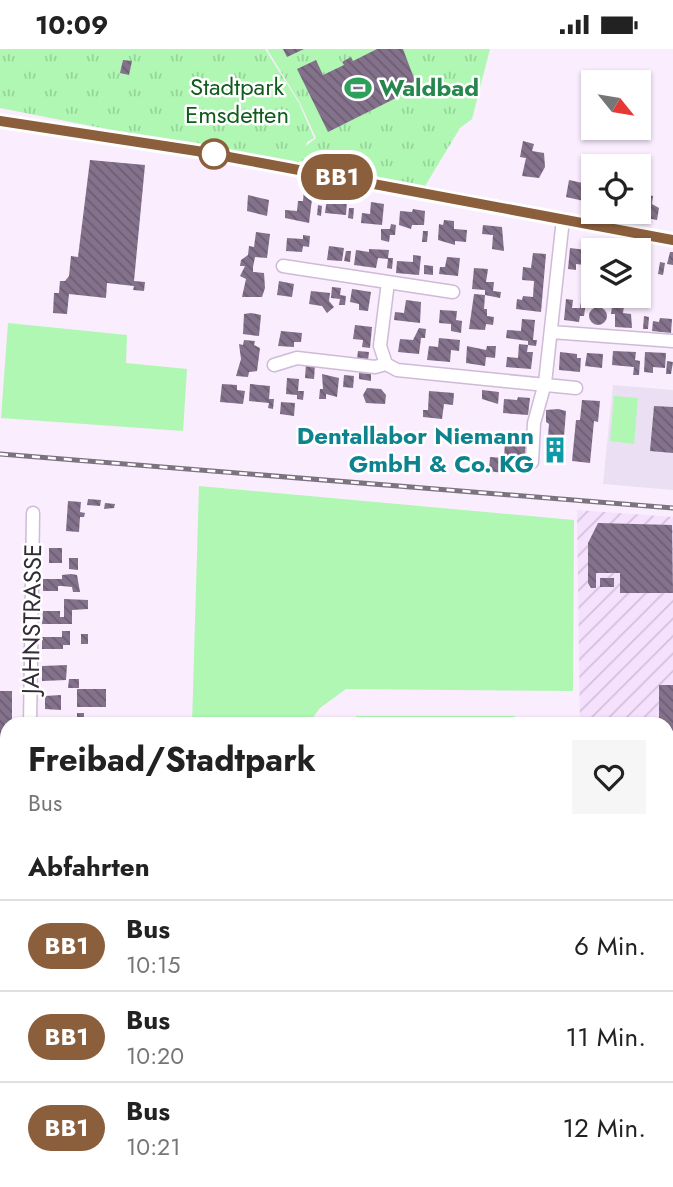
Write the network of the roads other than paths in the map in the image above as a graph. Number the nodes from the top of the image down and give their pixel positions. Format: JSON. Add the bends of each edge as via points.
{"nodes":[{"id":1,"x":0,"y":121,"type":"edge"},
{"id":2,"x":564,"y":219,"type":"junction"},
{"id":3,"x":673,"y":240,"type":"edge"},
{"id":4,"x":283,"y":266,"type":"dead end"},
{"id":5,"x":387,"y":282,"type":"junction"},
{"id":6,"x":453,"y":292,"type":"dead end"},
{"id":7,"x":551,"y":331,"type":"junction"},
{"id":8,"x":673,"y":341,"type":"edge"},
{"id":9,"x":386,"y":364,"type":"junction"},
{"id":10,"x":274,"y":365,"type":"dead end"},
{"id":11,"x":544,"y":383,"type":"junction"},
{"id":12,"x":576,"y":388,"type":"dead end"},
{"id":13,"x":532,"y":462,"type":"dead end"},
{"id":14,"x":33,"y":513,"type":"dead end"},
{"id":15,"x":30,"y":717,"type":"edge"}],
"edges":[{"from":1,"to":2,"type":"street","via":[[181,148]]},
{"from":2,"to":3,"type":"street"},
{"from":2,"to":7,"type":"street"},
{"from":4,"to":5,"type":"street"},
{"from":5,"to":6,"type":"street"},
{"from":5,"to":9,"type":"street","via":[[380,346]]},
{"from":7,"to":8,"type":"street"},
{"from":7,"to":11,"type":"street"},
{"from":9,"to":10,"type":"street","via":[[376,367],[297,358]]},
{"from":9,"to":11,"type":"street","via":[[397,370]]},
{"from":11,"to":12,"type":"street"},
{"from":11,"to":13,"type":"street","via":[[534,423]]},
{"from":14,"to":15,"type":"street","name":"JAHNSTRASSE"}]}
